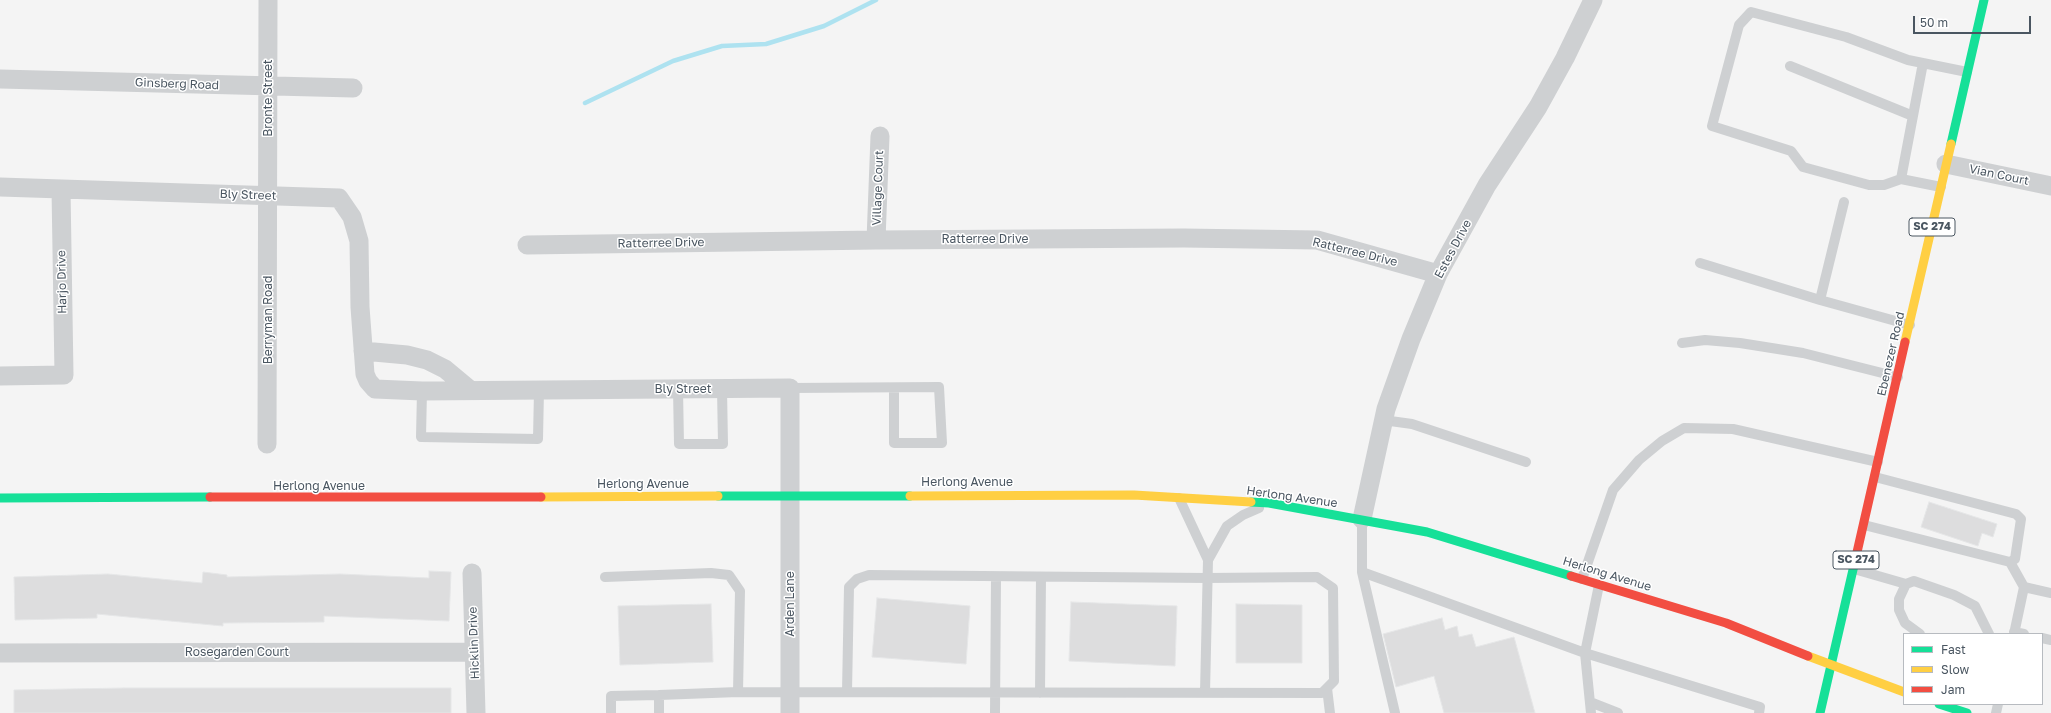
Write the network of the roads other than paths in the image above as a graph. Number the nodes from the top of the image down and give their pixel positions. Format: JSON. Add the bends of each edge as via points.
{"nodes":[{"id":1,"x":268,"y":0,"type":"edge"},
{"id":2,"x":1593,"y":0,"type":"edge"},
{"id":3,"x":1984,"y":0,"type":"edge"},
{"id":4,"x":1923,"y":63,"type":"junction"},
{"id":5,"x":1790,"y":66,"type":"dead end"},
{"id":6,"x":1967,"y":72,"type":"junction"},
{"id":7,"x":0,"y":79,"type":"edge"},
{"id":8,"x":268,"y":86,"type":"junction"},
{"id":9,"x":353,"y":88,"type":"dead end"},
{"id":10,"x":1913,"y":116,"type":"junction"},
{"id":11,"x":880,"y":136,"type":"dead end"},
{"id":12,"x":1946,"y":164,"type":"junction"},
{"id":13,"x":1901,"y":179,"type":"junction"},
{"id":14,"x":2051,"y":186,"type":"edge"},
{"id":15,"x":0,"y":187,"type":"edge"},
{"id":16,"x":1941,"y":187,"type":"junction"},
{"id":17,"x":61,"y":189,"type":"junction"},
{"id":18,"x":268,"y":196,"type":"junction"},
{"id":19,"x":1844,"y":202,"type":"dead end"},
{"id":20,"x":876,"y":240,"type":"junction"},
{"id":21,"x":527,"y":245,"type":"dead end"},
{"id":22,"x":1700,"y":263,"type":"dead end"},
{"id":23,"x":1438,"y":274,"type":"junction"},
{"id":24,"x":1820,"y":300,"type":"junction"},
{"id":25,"x":1910,"y":325,"type":"junction"},
{"id":26,"x":1682,"y":343,"type":"dead end"},
{"id":27,"x":363,"y":351,"type":"junction"},
{"id":28,"x":0,"y":376,"type":"edge"},
{"id":29,"x":1898,"y":377,"type":"junction"},
{"id":30,"x":790,"y":388,"type":"junction"},
{"id":31,"x":894,"y":388,"type":"junction"},
{"id":32,"x":469,"y":389,"type":"junction"},
{"id":33,"x":678,"y":389,"type":"junction"},
{"id":34,"x":722,"y":389,"type":"junction"},
{"id":35,"x":539,"y":390,"type":"junction"},
{"id":36,"x":422,"y":391,"type":"junction"},
{"id":37,"x":1384,"y":420,"type":"junction"},
{"id":38,"x":268,"y":444,"type":"dead end"},
{"id":39,"x":1526,"y":462,"type":"dead end"},
{"id":40,"x":1878,"y":462,"type":"junction"},
{"id":41,"x":1875,"y":477,"type":"junction"},
{"id":42,"x":790,"y":495,"type":"junction"},
{"id":43,"x":0,"y":498,"type":"edge"},
{"id":44,"x":1179,"y":498,"type":"junction"},
{"id":45,"x":1269,"y":503,"type":"junction"},
{"id":46,"x":1362,"y":519,"type":"junction"},
{"id":47,"x":1864,"y":525,"type":"junction"},
{"id":48,"x":1208,"y":560,"type":"junction"},
{"id":49,"x":2010,"y":562,"type":"junction"},
{"id":50,"x":1854,"y":569,"type":"junction"},
{"id":51,"x":1362,"y":572,"type":"junction"},
{"id":52,"x":472,"y":573,"type":"dead end"},
{"id":53,"x":605,"y":577,"type":"dead end"},
{"id":54,"x":996,"y":577,"type":"junction"},
{"id":55,"x":1041,"y":577,"type":"junction"},
{"id":56,"x":1207,"y":578,"type":"junction"},
{"id":57,"x":1582,"y":579,"type":"junction"},
{"id":58,"x":1906,"y":584,"type":"junction"},
{"id":59,"x":1599,"y":585,"type":"junction"},
{"id":60,"x":2024,"y":587,"type":"junction"},
{"id":61,"x":2051,"y":593,"type":"edge"},
{"id":62,"x":1919,"y":633,"type":"edge"},
{"id":63,"x":1988,"y":633,"type":"edge"},
{"id":64,"x":2017,"y":633,"type":"edge"},
{"id":65,"x":474,"y":652,"type":"junction"},
{"id":66,"x":0,"y":653,"type":"edge"},
{"id":67,"x":1585,"y":653,"type":"junction"},
{"id":68,"x":1832,"y":666,"type":"junction"},
{"id":69,"x":1326,"y":688,"type":"junction"},
{"id":70,"x":738,"y":692,"type":"junction"},
{"id":71,"x":790,"y":692,"type":"junction"},
{"id":72,"x":847,"y":692,"type":"junction"},
{"id":73,"x":996,"y":692,"type":"junction"},
{"id":74,"x":1903,"y":692,"type":"edge"},
{"id":75,"x":1040,"y":693,"type":"junction"},
{"id":76,"x":1205,"y":693,"type":"junction"},
{"id":77,"x":659,"y":695,"type":"junction"},
{"id":78,"x":1590,"y":702,"type":"junction"},
{"id":79,"x":1942,"y":705,"type":"edge"},
{"id":80,"x":476,"y":713,"type":"edge"},
{"id":81,"x":611,"y":713,"type":"edge"},
{"id":82,"x":659,"y":713,"type":"edge"},
{"id":83,"x":790,"y":713,"type":"edge"},
{"id":84,"x":995,"y":713,"type":"edge"},
{"id":85,"x":1330,"y":713,"type":"edge"},
{"id":86,"x":1395,"y":713,"type":"edge"},
{"id":87,"x":1590,"y":713,"type":"edge"},
{"id":88,"x":1618,"y":713,"type":"edge"},
{"id":89,"x":1759,"y":713,"type":"edge"},
{"id":90,"x":1820,"y":713,"type":"edge"},
{"id":91,"x":1967,"y":713,"type":"edge"}],
"edges":[{"from":1,"to":8,"type":"street","name":"Bronte Street"},
{"from":2,"to":23,"type":"street","name":"Estes Drive","via":[[1538,107],[1487,185]]},
{"from":3,"to":6,"type":"street","name":"Ebenezer Road","number":"SC 274"},
{"from":4,"to":6,"type":"lane"},
{"from":4,"to":10,"type":"lane"},
{"from":4,"to":13,"type":"lane","via":[[1846,37],[1751,12],[1740,24],[1712,126],[1791,150],[1803,167],[1870,185],[1884,185]]},
{"from":5,"to":10,"type":"lane"},
{"from":6,"to":12,"type":"street","name":"Ebenezer Road","number":"SC 274"},
{"from":7,"to":8,"type":"street","name":"Ginsberg Road"},
{"from":8,"to":9,"type":"street","name":"Ginsberg Road"},
{"from":8,"to":18,"type":"street","name":"Bronte Street"},
{"from":10,"to":13,"type":"lane"},
{"from":11,"to":20,"type":"street","name":"Village Court"},
{"from":12,"to":14,"type":"street","name":"Vian Court"},
{"from":12,"to":16,"type":"street","name":"Ebenezer Road","number":"SC 274"},
{"from":13,"to":16,"type":"lane"},
{"from":15,"to":17,"type":"street","name":"Bly Street"},
{"from":16,"to":25,"type":"street","name":"Ebenezer Road","number":"SC 274"},
{"from":17,"to":18,"type":"street","name":"Bly Street"},
{"from":17,"to":28,"type":"street","name":"Harjo Drive","via":[[64,375]]},
{"from":18,"to":27,"type":"street","name":"Bly Street","via":[[339,198],[352,218],[359,241]]},
{"from":18,"to":38,"type":"street","name":"Berryman Road"},
{"from":19,"to":24,"type":"lane"},
{"from":20,"to":21,"type":"street","name":"Ratterree Drive"},
{"from":20,"to":23,"type":"street","name":"Ratterree Drive","via":[[1317,240]]},
{"from":22,"to":24,"type":"lane"},
{"from":23,"to":37,"type":"street","name":"Estes Drive","via":[[1411,339]]},
{"from":24,"to":25,"type":"lane"},
{"from":25,"to":29,"type":"street","name":"Ebenezer Road","number":"SC 274"},
{"from":26,"to":29,"type":"lane","via":[[1705,340],[1747,344],[1803,353]]},
{"from":27,"to":32,"type":"street","via":[[407,355],[427,360],[445,368]]},
{"from":27,"to":36,"type":"street","name":"Bly Street","via":[[365,374],[375,389]]},
{"from":29,"to":40,"type":"street","name":"Ebenezer Road","number":"SC 274"},
{"from":30,"to":31,"type":"lane"},
{"from":30,"to":34,"type":"street","name":"Bly Street"},
{"from":30,"to":42,"type":"street"},
{"from":31,"to":31,"type":"lane","via":[[940,387],[942,443],[894,443]]},
{"from":32,"to":35,"type":"street","name":"Bly Street"},
{"from":32,"to":36,"type":"street","name":"Bly Street"},
{"from":33,"to":34,"type":"street","name":"Bly Street"},
{"from":33,"to":34,"type":"lane","via":[[679,444],[723,444]]},
{"from":33,"to":35,"type":"street","name":"Bly Street"},
{"from":35,"to":36,"type":"lane","via":[[538,439],[421,437]]},
{"from":37,"to":39,"type":"lane","via":[[1412,424]]},
{"from":37,"to":46,"type":"street","name":"Estes Drive"},
{"from":40,"to":41,"type":"street","name":"Ebenezer Road","number":"SC 274"},
{"from":40,"to":57,"type":"lane","via":[[1733,429],[1684,428],[1662,441],[1639,460],[1613,490]]},
{"from":41,"to":47,"type":"street","name":"Ebenezer Road","number":"SC 274"},
{"from":41,"to":49,"type":"lane","via":[[2016,514],[2021,519],[2015,559]]},
{"from":42,"to":43,"type":"street","name":"Herlong Avenue"},
{"from":42,"to":44,"type":"street","name":"Herlong Avenue","via":[[1134,495]]},
{"from":42,"to":71,"type":"street","name":"Arden Lane"},
{"from":44,"to":45,"type":"street","name":"Herlong Avenue"},
{"from":44,"to":48,"type":"lane"},
{"from":45,"to":46,"type":"street","name":"Herlong Avenue"},
{"from":45,"to":48,"type":"lane","via":[[1227,526]]},
{"from":46,"to":51,"type":"lane"},
{"from":46,"to":57,"type":"street","name":"Herlong Avenue","via":[[1427,532]]},
{"from":47,"to":49,"type":"lane"},
{"from":47,"to":50,"type":"street","name":"Ebenezer Road","number":"SC 274"},
{"from":48,"to":56,"type":"lane"},
{"from":49,"to":60,"type":"lane"},
{"from":50,"to":58,"type":"lane"},
{"from":50,"to":68,"type":"street","name":"Ebenezer Road","number":"SC 274"},
{"from":51,"to":67,"type":"lane"},
{"from":51,"to":86,"type":"lane"},
{"from":52,"to":65,"type":"street","name":"Hicklin Drive"},
{"from":53,"to":70,"type":"lane","via":[[710,573],[729,575],[740,591]]},
{"from":54,"to":55,"type":"lane"},
{"from":54,"to":72,"type":"lane","via":[[869,575],[857,578],[849,587]]},
{"from":54,"to":73,"type":"lane"},
{"from":55,"to":56,"type":"lane"},
{"from":55,"to":75,"type":"lane"},
{"from":56,"to":69,"type":"lane","via":[[1318,577],[1333,588],[1334,680]]},
{"from":56,"to":76,"type":"lane"},
{"from":57,"to":59,"type":"street","name":"Herlong Avenue"},
{"from":58,"to":62,"type":"lane","via":[[1899,599],[1899,610],[1905,623]]},
{"from":58,"to":63,"type":"lane","via":[[1914,582],[1954,595],[1975,606]]},
{"from":59,"to":67,"type":"lane"},
{"from":59,"to":68,"type":"street","name":"Herlong Avenue","via":[[1726,623]]},
{"from":60,"to":61,"type":"lane"},
{"from":60,"to":64,"type":"lane"},
{"from":65,"to":66,"type":"street","name":"Rosegarden Court"},
{"from":65,"to":80,"type":"street","name":"Hicklin Drive"},
{"from":67,"to":78,"type":"lane"},
{"from":67,"to":89,"type":"lane","via":[[1760,707]]},
{"from":68,"to":74,"type":"street","name":"Herlong Avenue"},
{"from":68,"to":90,"type":"street","name":"Ebenezer Road","number":"SC 274"},
{"from":69,"to":76,"type":"lane","via":[[1322,693]]},
{"from":69,"to":85,"type":"lane"},
{"from":70,"to":71,"type":"lane"},
{"from":70,"to":77,"type":"lane"},
{"from":71,"to":72,"type":"lane"},
{"from":71,"to":83,"type":"street","name":"Arden Lane"},
{"from":72,"to":73,"type":"lane"},
{"from":73,"to":75,"type":"lane"},
{"from":73,"to":84,"type":"lane"},
{"from":75,"to":76,"type":"lane"},
{"from":77,"to":81,"type":"lane","via":[[611,696]]},
{"from":77,"to":82,"type":"lane"},
{"from":78,"to":87,"type":"lane"},
{"from":78,"to":88,"type":"lane"},
{"from":79,"to":91,"type":"street"}]}
